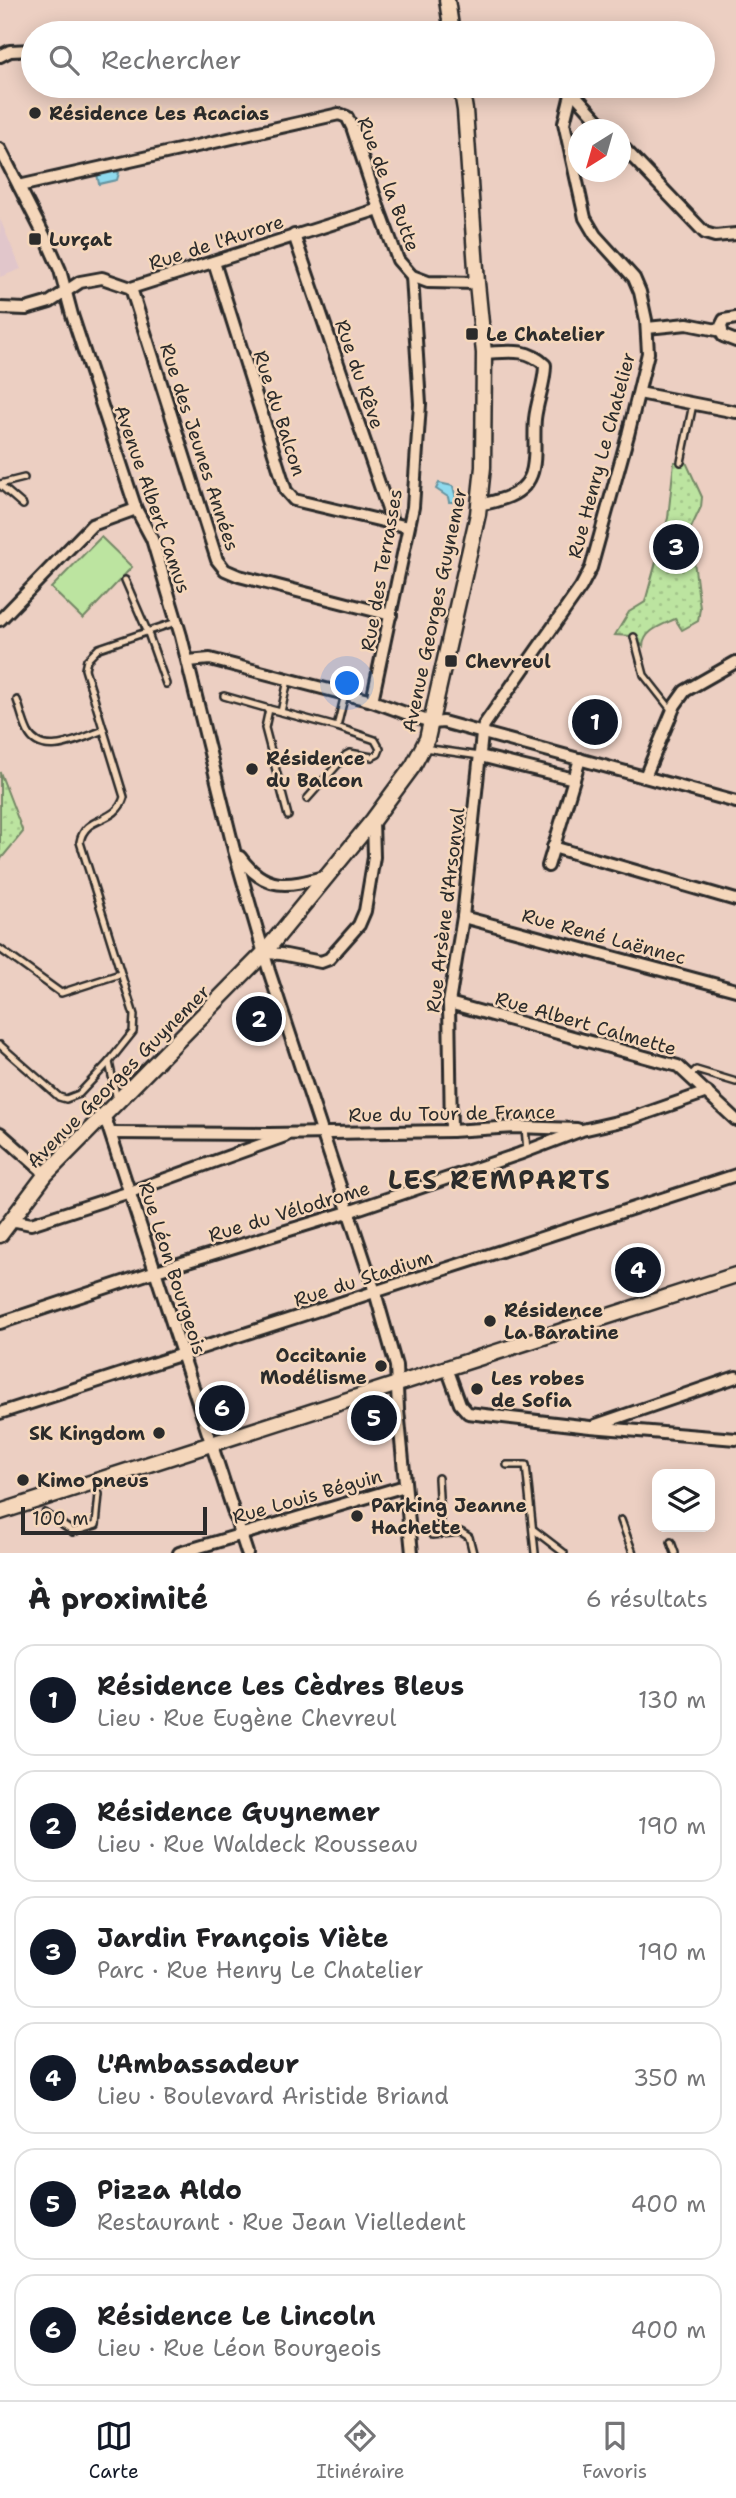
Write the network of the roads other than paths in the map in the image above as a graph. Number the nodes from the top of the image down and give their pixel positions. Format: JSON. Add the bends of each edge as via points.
{"nodes":[{"id":1,"x":447,"y":0,"type":"edge"},
{"id":2,"x":450,"y":21,"type":"edge"},
{"id":3,"x":21,"y":51,"type":"edge"},
{"id":4,"x":0,"y":56,"type":"edge"},
{"id":5,"x":463,"y":98,"type":"edge"},
{"id":6,"x":568,"y":98,"type":"edge"},
{"id":7,"x":578,"y":98,"type":"edge"},
{"id":8,"x":597,"y":119,"type":"edge"},
{"id":9,"x":0,"y":149,"type":"edge"},
{"id":10,"x":631,"y":155,"type":"edge"},
{"id":11,"x":19,"y":186,"type":"junction"},
{"id":12,"x":379,"y":209,"type":"junction"},
{"id":13,"x":736,"y":234,"type":"edge"},
{"id":14,"x":294,"y":235,"type":"junction"},
{"id":15,"x":214,"y":262,"type":"junction"},
{"id":16,"x":412,"y":276,"type":"junction"},
{"id":17,"x":477,"y":283,"type":"junction"},
{"id":18,"x":131,"y":288,"type":"junction"},
{"id":19,"x":66,"y":292,"type":"junction"},
{"id":20,"x":0,"y":308,"type":"edge"},
{"id":21,"x":736,"y":318,"type":"edge"},
{"id":22,"x":647,"y":328,"type":"junction"},
{"id":23,"x":722,"y":331,"type":"junction"},
{"id":24,"x":736,"y":341,"type":"edge"},
{"id":25,"x":484,"y":353,"type":"junction"},
{"id":26,"x":639,"y":393,"type":"junction"},
{"id":27,"x":693,"y":404,"type":"junction"},
{"id":28,"x":736,"y":412,"type":"edge"},
{"id":29,"x":681,"y":462,"type":"dead end"},
{"id":30,"x":24,"y":478,"type":"dead end"},
{"id":31,"x":0,"y":484,"type":"edge"},
{"id":32,"x":479,"y":504,"type":"junction"},
{"id":33,"x":23,"y":505,"type":"dead end"},
{"id":34,"x":136,"y":509,"type":"junction"},
{"id":35,"x":393,"y":524,"type":"junction"},
{"id":36,"x":408,"y":527,"type":"junction"},
{"id":37,"x":125,"y":580,"type":"dead end"},
{"id":38,"x":391,"y":615,"type":"junction"},
{"id":39,"x":0,"y":620,"type":"edge"},
{"id":40,"x":176,"y":622,"type":"junction"},
{"id":41,"x":148,"y":633,"type":"junction"},
{"id":42,"x":634,"y":637,"type":"dead end"},
{"id":43,"x":188,"y":661,"type":"junction"},
{"id":44,"x":736,"y":662,"type":"edge"},
{"id":45,"x":288,"y":680,"type":"junction"},
{"id":46,"x":166,"y":684,"type":"dead end"},
{"id":47,"x":345,"y":694,"type":"junction"},
{"id":48,"x":224,"y":696,"type":"dead end"},
{"id":49,"x":17,"y":700,"type":"dead end"},
{"id":50,"x":372,"y":701,"type":"junction"},
{"id":51,"x":269,"y":709,"type":"junction"},
{"id":52,"x":281,"y":712,"type":"junction"},
{"id":53,"x":673,"y":712,"type":"junction"},
{"id":54,"x":433,"y":723,"type":"junction"},
{"id":55,"x":337,"y":727,"type":"junction"},
{"id":56,"x":104,"y":730,"type":"junction"},
{"id":57,"x":482,"y":734,"type":"junction"},
{"id":58,"x":423,"y":747,"type":"junction"},
{"id":59,"x":480,"y":756,"type":"junction"},
{"id":60,"x":580,"y":759,"type":"junction"},
{"id":61,"x":645,"y":777,"type":"junction"},
{"id":62,"x":574,"y":779,"type":"junction"},
{"id":63,"x":307,"y":799,"type":"dead end"},
{"id":64,"x":736,"y":802,"type":"edge"},
{"id":65,"x":288,"y":816,"type":"dead end"},
{"id":66,"x":373,"y":820,"type":"junction"},
{"id":67,"x":554,"y":847,"type":"junction"},
{"id":68,"x":234,"y":849,"type":"junction"},
{"id":69,"x":548,"y":866,"type":"dead end"},
{"id":70,"x":327,"y":876,"type":"junction"},
{"id":71,"x":736,"y":900,"type":"edge"},
{"id":72,"x":463,"y":917,"type":"junction"},
{"id":73,"x":0,"y":949,"type":"edge"},
{"id":74,"x":264,"y":953,"type":"junction"},
{"id":75,"x":120,"y":974,"type":"junction"},
{"id":76,"x":736,"y":990,"type":"edge"},
{"id":77,"x":449,"y":1003,"type":"junction"},
{"id":78,"x":0,"y":1045,"type":"edge"},
{"id":79,"x":109,"y":1062,"type":"junction"},
{"id":80,"x":690,"y":1076,"type":"junction"},
{"id":81,"x":736,"y":1082,"type":"edge"},
{"id":82,"x":707,"y":1092,"type":"junction"},
{"id":83,"x":117,"y":1101,"type":"junction"},
{"id":84,"x":104,"y":1114,"type":"junction"},
{"id":85,"x":736,"y":1120,"type":"edge"},
{"id":86,"x":525,"y":1127,"type":"junction"},
{"id":87,"x":582,"y":1129,"type":"junction"},
{"id":88,"x":451,"y":1131,"type":"junction"},
{"id":89,"x":0,"y":1133,"type":"edge"},
{"id":90,"x":111,"y":1133,"type":"junction"},
{"id":91,"x":323,"y":1133,"type":"junction"},
{"id":92,"x":291,"y":1134,"type":"junction"},
{"id":93,"x":527,"y":1151,"type":"junction"},
{"id":94,"x":46,"y":1174,"type":"junction"},
{"id":95,"x":736,"y":1175,"type":"edge"},
{"id":96,"x":130,"y":1192,"type":"junction"},
{"id":97,"x":348,"y":1212,"type":"junction"},
{"id":98,"x":11,"y":1220,"type":"junction"},
{"id":99,"x":0,"y":1235,"type":"edge"},
{"id":100,"x":156,"y":1271,"type":"junction"},
{"id":101,"x":736,"y":1275,"type":"edge"},
{"id":102,"x":375,"y":1292,"type":"junction"},
{"id":103,"x":0,"y":1323,"type":"edge"},
{"id":104,"x":182,"y":1354,"type":"junction"},
{"id":105,"x":447,"y":1368,"type":"junction"},
{"id":106,"x":736,"y":1377,"type":"edge"},
{"id":107,"x":397,"y":1384,"type":"junction"},
{"id":108,"x":0,"y":1413,"type":"edge"},
{"id":109,"x":590,"y":1427,"type":"junction"},
{"id":110,"x":736,"y":1439,"type":"edge"},
{"id":111,"x":213,"y":1444,"type":"junction"},
{"id":112,"x":507,"y":1465,"type":"dead end"},
{"id":113,"x":438,"y":1478,"type":"dead end"},
{"id":114,"x":405,"y":1486,"type":"junction"},
{"id":115,"x":99,"y":1494,"type":"dead end"},
{"id":116,"x":0,"y":1512,"type":"edge"},
{"id":117,"x":45,"y":1513,"type":"dead end"},
{"id":118,"x":621,"y":1520,"type":"dead end"},
{"id":119,"x":534,"y":1530,"type":"junction"},
{"id":120,"x":241,"y":1533,"type":"junction"},
{"id":121,"x":441,"y":1533,"type":"junction"},
{"id":122,"x":432,"y":1535,"type":"dead end"},
{"id":123,"x":671,"y":1542,"type":"dead end"},
{"id":124,"x":179,"y":1553,"type":"edge"},
{"id":125,"x":247,"y":1553,"type":"edge"},
{"id":126,"x":412,"y":1553,"type":"edge"},
{"id":127,"x":473,"y":1553,"type":"edge"},
{"id":128,"x":535,"y":1553,"type":"edge"},
{"id":129,"x":564,"y":1553,"type":"edge"},
{"id":130,"x":633,"y":1553,"type":"edge"},
{"id":131,"x":675,"y":1553,"type":"edge"}],
"edges":[{"from":1,"to":2,"type":"street"},
{"from":3,"to":4,"type":"street"},
{"from":5,"to":17,"type":"street","name":"Avenue Georges Guynemer"},
{"from":6,"to":22,"type":"street","name":"Rue Henry Le Chatelier","via":[[564,123],[585,218],[634,278]]},
{"from":7,"to":8,"type":"street"},
{"from":9,"to":11,"type":"street","name":"Avenue Albert Camus"},
{"from":10,"to":13,"type":"street","via":[[705,233]]},
{"from":11,"to":12,"type":"street","name":"Rue de la Butte","via":[[339,114],[347,117],[352,127]]},
{"from":11,"to":19,"type":"street","name":"Avenue Albert Camus"},
{"from":12,"to":14,"type":"street","name":"Rue de l'Aurore"},
{"from":12,"to":16,"type":"street","name":"Rue de la Butte","via":[[398,260]]},
{"from":14,"to":15,"type":"street","name":"Rue de l'Aurore"},
{"from":14,"to":35,"type":"street","name":"Rue du Rêve"},
{"from":15,"to":18,"type":"street","name":"Rue de l'Aurore"},
{"from":15,"to":35,"type":"street","name":"Rue du Balcon","via":[[286,491],[294,500]]},
{"from":16,"to":17,"type":"street","name":"Rue de la Butte","via":[[428,282]]},
{"from":16,"to":36,"type":"street","name":"Rue des Terrasses","via":[[420,404]]},
{"from":17,"to":25,"type":"street","name":"Avenue Georges Guynemer"},
{"from":18,"to":19,"type":"street","name":"Rue de l'Aurore","via":[[102,278],[80,282]]},
{"from":18,"to":38,"type":"street","name":"Rue des Jeunes Années","via":[[217,560],[239,576]]},
{"from":19,"to":20,"type":"street","name":"Rue de l'Aurore","via":[[26,309]]},
{"from":19,"to":34,"type":"street","name":"Avenue Albert Camus"},
{"from":21,"to":23,"type":"street","via":[[724,320]]},
{"from":22,"to":23,"type":"street","via":[[687,324]]},
{"from":22,"to":26,"type":"street","name":"Rue Henry Le Chatelier","via":[[648,353]]},
{"from":23,"to":24,"type":"street","via":[[728,340]]},
{"from":25,"to":32,"type":"street","name":"Avenue Georges Guynemer","via":[[484,467]]},
{"from":25,"to":32,"type":"street","via":[[525,352],[537,357],[545,365],[545,382],[535,419],[533,475],[519,493]]},
{"from":26,"to":27,"type":"street"},
{"from":26,"to":57,"type":"street","name":"Rue Henry Le Chatelier","via":[[591,568]]},
{"from":27,"to":28,"type":"street"},
{"from":27,"to":29,"type":"lane"},
{"from":30,"to":31,"type":"lane"},
{"from":31,"to":33,"type":"lane"},
{"from":32,"to":54,"type":"street","name":"Avenue Georges Guynemer"},
{"from":34,"to":39,"type":"street","via":[[92,525]]},
{"from":34,"to":40,"type":"street","name":"Avenue Albert Camus","via":[[152,539]]},
{"from":35,"to":36,"type":"street","name":"Rue du Balcon"},
{"from":36,"to":38,"type":"street","name":"Rue des Terrasses"},
{"from":37,"to":41,"type":"lane"},
{"from":38,"to":50,"type":"street","name":"Rue des Terrasses"},
{"from":40,"to":41,"type":"lane"},
{"from":40,"to":43,"type":"street","name":"Avenue Albert Camus"},
{"from":41,"to":46,"type":"lane"},
{"from":41,"to":56,"type":"lane","via":[[99,648],[87,660],[85,669]]},
{"from":42,"to":53,"type":"lane","via":[[644,674]]},
{"from":43,"to":45,"type":"street","via":[[210,659]]},
{"from":43,"to":68,"type":"street","name":"Avenue Albert Camus"},
{"from":44,"to":53,"type":"street","via":[[685,691]]},
{"from":45,"to":47,"type":"street"},
{"from":45,"to":52,"type":"lane"},
{"from":47,"to":50,"type":"street"},
{"from":47,"to":55,"type":"lane"},
{"from":48,"to":51,"type":"lane"},
{"from":49,"to":56,"type":"lane","via":[[37,743],[54,746]]},
{"from":50,"to":54,"type":"street"},
{"from":51,"to":52,"type":"lane"},
{"from":51,"to":65,"type":"lane","via":[[265,728]]},
{"from":52,"to":55,"type":"lane"},
{"from":53,"to":61,"type":"street"},
{"from":54,"to":57,"type":"street"},
{"from":54,"to":58,"type":"street","name":"Avenue Georges Guynemer"},
{"from":55,"to":63,"type":"lane","via":[[375,740],[380,748],[372,757],[346,755]]},
{"from":56,"to":75,"type":"lane","via":[[124,797],[116,813],[89,825],[80,842]]},
{"from":57,"to":59,"type":"street","name":"Rue Arsène d'Arsonval"},
{"from":57,"to":60,"type":"street"},
{"from":58,"to":59,"type":"lane"},
{"from":58,"to":66,"type":"street","name":"Avenue Georges Guynemer"},
{"from":59,"to":62,"type":"street"},
{"from":59,"to":72,"type":"street","name":"Rue Arsène d'Arsonval"},
{"from":60,"to":61,"type":"street"},
{"from":60,"to":62,"type":"street"},
{"from":61,"to":64,"type":"street"},
{"from":62,"to":67,"type":"street"},
{"from":66,"to":70,"type":"street","name":"Avenue Georges Guynemer"},
{"from":66,"to":74,"type":"street","via":[[374,857],[359,925],[321,962]]},
{"from":67,"to":69,"type":"street"},
{"from":67,"to":71,"type":"street"},
{"from":68,"to":70,"type":"street","via":[[250,871],[274,884],[293,885]]},
{"from":68,"to":74,"type":"street","name":"Avenue Albert Camus"},
{"from":70,"to":74,"type":"street","name":"Avenue Georges Guynemer"},
{"from":72,"to":76,"type":"street","name":"Rue René Laënnec"},
{"from":72,"to":77,"type":"street","name":"Rue Arsène d'Arsonval"},
{"from":73,"to":75,"type":"lane","via":[[61,993]]},
{"from":74,"to":83,"type":"street","name":"Avenue Georges Guynemer"},
{"from":74,"to":91,"type":"street","name":"Avenue Albert Camus"},
{"from":75,"to":79,"type":"lane","via":[[135,1024],[129,1039]]},
{"from":77,"to":80,"type":"street","name":"Rue Albert Calmette","via":[[678,1066]]},
{"from":77,"to":88,"type":"street","name":"Rue Arsène d'Arsonval"},
{"from":78,"to":79,"type":"lane","via":[[66,1099],[79,1094]]},
{"from":79,"to":83,"type":"lane"},
{"from":80,"to":81,"type":"lane","via":[[696,1070]]},
{"from":80,"to":82,"type":"street","name":"Rue Albert Calmette"},
{"from":82,"to":85,"type":"street","name":"Rue Albert Calmette"},
{"from":82,"to":87,"type":"street","name":"Rue du Vélodrome","via":[[630,1119]]},
{"from":83,"to":84,"type":"street","name":"Avenue Georges Guynemer"},
{"from":84,"to":90,"type":"street","name":"Rue Léon Bourgeois"},
{"from":84,"to":94,"type":"street","name":"Avenue Georges Guynemer"},
{"from":86,"to":87,"type":"street","name":"Rue du Tour de France"},
{"from":86,"to":88,"type":"street","name":"Rue du Tour de France"},
{"from":86,"to":93,"type":"lane"},
{"from":87,"to":93,"type":"street","name":"Rue du Vélodrome"},
{"from":88,"to":91,"type":"street","name":"Rue du Tour de France"},
{"from":89,"to":94,"type":"street"},
{"from":90,"to":92,"type":"street"},
{"from":90,"to":96,"type":"street","name":"Rue Léon Bourgeois"},
{"from":91,"to":92,"type":"street","name":"Rue du Tour de France"},
{"from":91,"to":97,"type":"street","name":"Avenue Albert Camus"},
{"from":92,"to":96,"type":"street"},
{"from":93,"to":97,"type":"street","name":"Rue du Vélodrome"},
{"from":94,"to":98,"type":"street","name":"Avenue Georges Guynemer"},
{"from":95,"to":102,"type":"street","name":"Rue du Stadium"},
{"from":96,"to":98,"type":"street","via":[[31,1224]]},
{"from":96,"to":100,"type":"street","name":"Rue Léon Bourgeois"},
{"from":97,"to":100,"type":"street","name":"Rue du Vélodrome"},
{"from":97,"to":102,"type":"street","name":"Avenue Albert Camus"},
{"from":98,"to":99,"type":"street","name":"Avenue Georges Guynemer"},
{"from":100,"to":103,"type":"street","name":"Rue du Vélodrome"},
{"from":100,"to":104,"type":"street","name":"Rue Léon Bourgeois"},
{"from":101,"to":105,"type":"street"},
{"from":102,"to":104,"type":"street","name":"Rue du Stadium"},
{"from":102,"to":107,"type":"street","name":"Avenue Albert Camus"},
{"from":104,"to":108,"type":"street","name":"Rue du Stadium"},
{"from":104,"to":111,"type":"street","name":"Rue Léon Bourgeois"},
{"from":105,"to":107,"type":"street"},
{"from":105,"to":109,"type":"street","via":[[468,1413]]},
{"from":106,"to":109,"type":"street"},
{"from":107,"to":111,"type":"street"},
{"from":107,"to":114,"type":"street","name":"Avenue Albert Camus"},
{"from":109,"to":110,"type":"street"},
{"from":111,"to":116,"type":"street"},
{"from":111,"to":120,"type":"street","name":"Rue Léon Bourgeois"},
{"from":112,"to":119,"type":"lane","via":[[526,1465]]},
{"from":113,"to":121,"type":"lane"},
{"from":114,"to":120,"type":"street","name":"Rue Louis Béguin"},
{"from":114,"to":126,"type":"street","name":"Avenue Albert Camus"},
{"from":115,"to":117,"type":"lane","via":[[96,1525],[73,1532]]},
{"from":118,"to":130,"type":"lane"},
{"from":119,"to":128,"type":"lane"},
{"from":119,"to":129,"type":"lane"},
{"from":120,"to":124,"type":"street","name":"Rue Louis Béguin"},
{"from":120,"to":125,"type":"street","name":"Rue Léon Bourgeois"},
{"from":121,"to":122,"type":"lane"},
{"from":121,"to":127,"type":"lane","via":[[461,1532],[470,1537]]},
{"from":123,"to":131,"type":"lane"}]}
